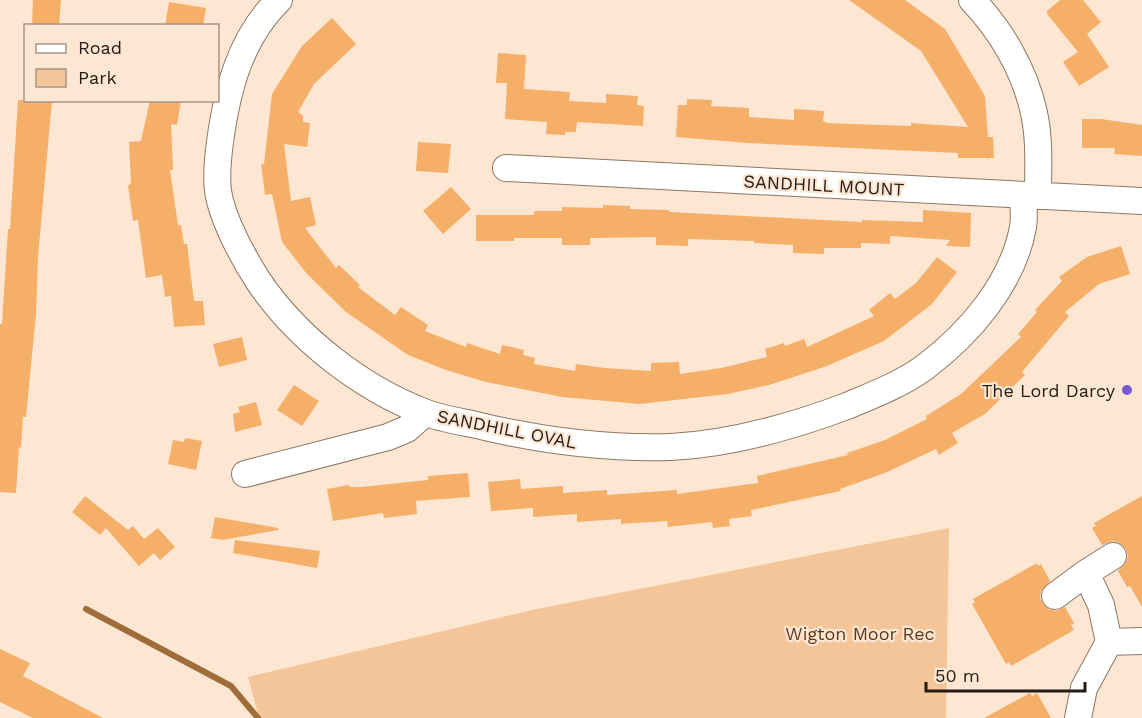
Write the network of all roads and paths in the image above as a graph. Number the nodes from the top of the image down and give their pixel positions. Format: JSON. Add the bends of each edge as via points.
{"nodes":[{"id":1,"x":279,"y":0,"type":"edge"},
{"id":2,"x":972,"y":0,"type":"edge"},
{"id":3,"x":506,"y":168,"type":"dead end"},
{"id":4,"x":1030,"y":196,"type":"junction"},
{"id":5,"x":1142,"y":201,"type":"edge"},
{"id":6,"x":425,"y":413,"type":"junction"},
{"id":7,"x":245,"y":474,"type":"dead end"},
{"id":8,"x":1113,"y":556,"type":"dead end"},
{"id":9,"x":1086,"y":573,"type":"junction"},
{"id":10,"x":1055,"y":596,"type":"dead end"},
{"id":11,"x":1142,"y":641,"type":"edge"},
{"id":12,"x":1100,"y":654,"type":"junction"},
{"id":13,"x":1078,"y":703,"type":"edge"}],
"edges":[{"from":1,"to":6,"type":"street","name":"SANDHILL OVAL","via":[[242,51],[224,112],[218,193],[231,230],[249,267],[300,332],[349,371]]},
{"from":2,"to":4,"type":"street","name":"SANDHILL OVAL","via":[[1005,43],[1034,113],[1038,153]]},
{"from":3,"to":4,"type":"street","name":"SANDHILL MOUNT"},
{"from":4,"to":5,"type":"street","name":"SANDHILL MOUNT"},
{"from":4,"to":6,"type":"street","name":"SANDHILL OVAL","via":[[1015,259],[994,295],[961,336],[923,369],[877,394],[819,416],[749,437],[672,447],[591,445],[507,433]]},
{"from":6,"to":7,"type":"street","via":[[407,429],[388,437]]},
{"from":8,"to":9,"type":"street"},
{"from":9,"to":10,"type":"street"},
{"from":9,"to":12,"type":"street","via":[[1101,604]]},
{"from":11,"to":12,"type":"street"},
{"from":12,"to":13,"type":"street"}]}
